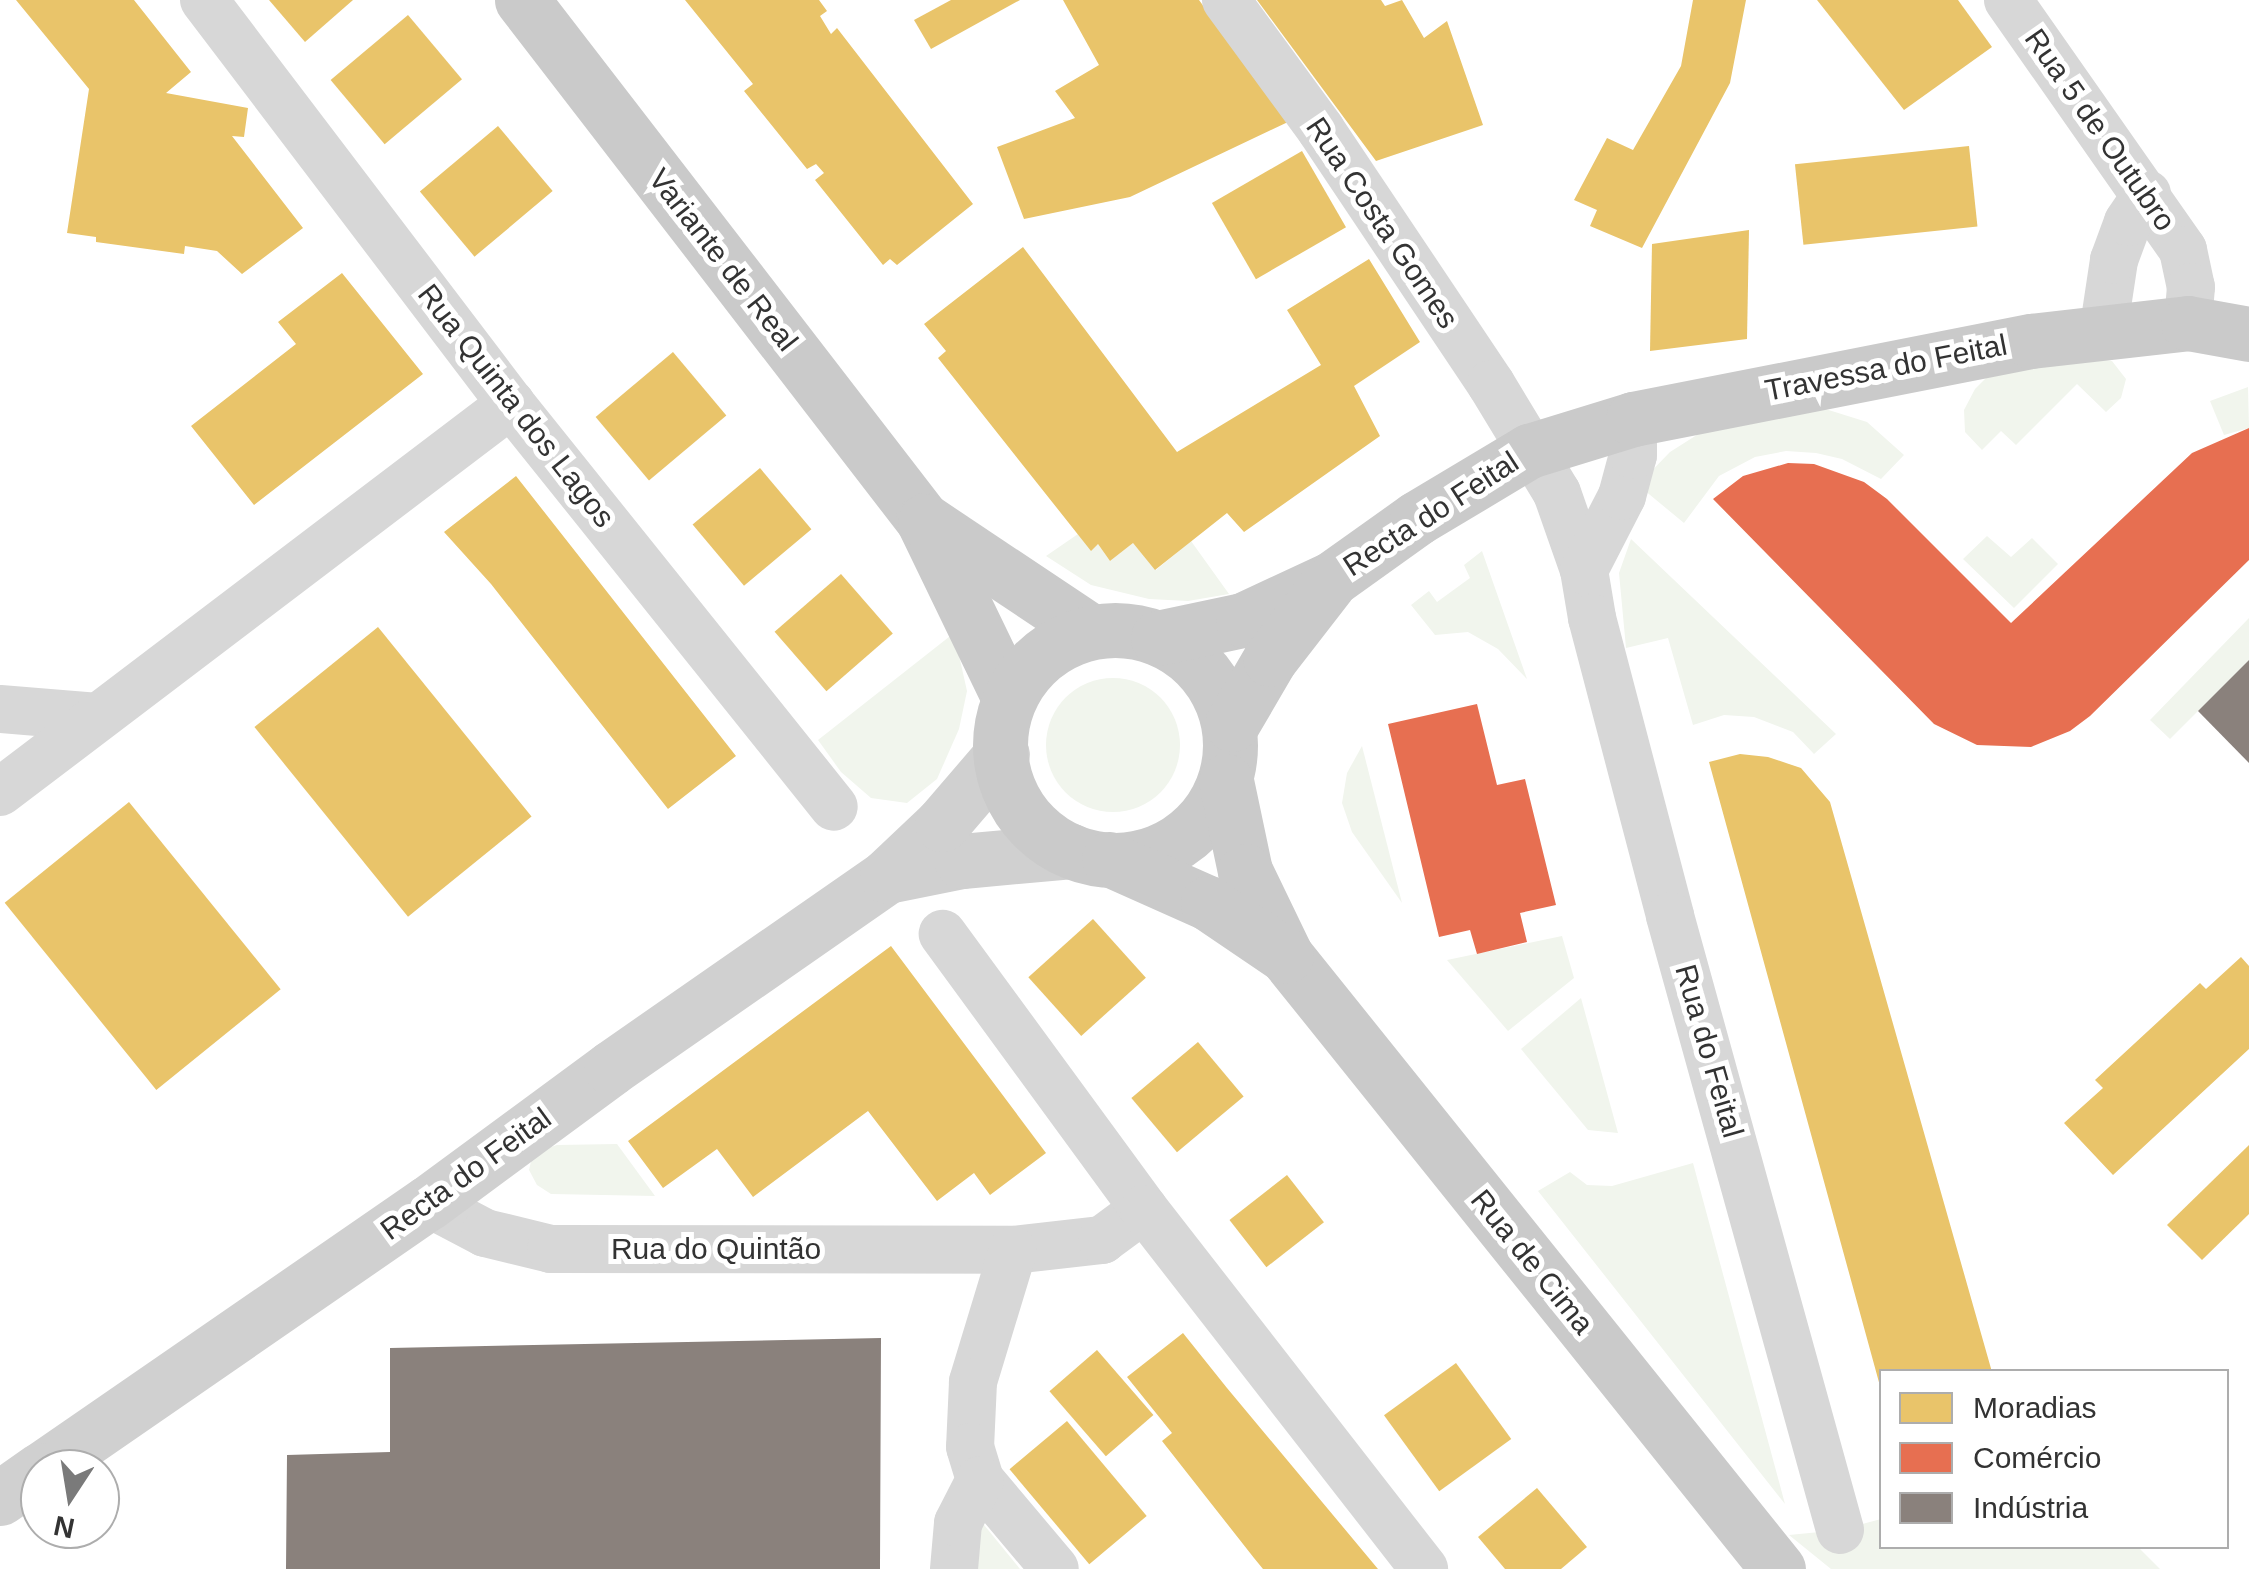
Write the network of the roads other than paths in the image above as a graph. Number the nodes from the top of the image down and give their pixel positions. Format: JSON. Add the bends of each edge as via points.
{"nodes":[{"id":1,"x":204,"y":0,"type":"edge"},
{"id":2,"x":522,"y":0,"type":"edge"},
{"id":3,"x":1226,"y":0,"type":"edge"},
{"id":4,"x":2008,"y":0,"type":"edge"},
{"id":5,"x":2147,"y":194,"type":"junction"},
{"id":6,"x":2188,"y":323,"type":"junction"},
{"id":7,"x":2103,"y":333,"type":"junction"},
{"id":8,"x":2249,"y":334,"type":"edge"},
{"id":9,"x":511,"y":404,"type":"junction"},
{"id":10,"x":1633,"y":419,"type":"junction"},
{"id":11,"x":1529,"y":451,"type":"junction"},
{"id":12,"x":923,"y":520,"type":"junction"},
{"id":13,"x":1584,"y":570,"type":"junction"},
{"id":14,"x":1333,"y":578,"type":"junction"},
{"id":15,"x":1090,"y":631,"type":"junction"},
{"id":16,"x":1158,"y":638,"type":"junction"},
{"id":17,"x":1009,"y":698,"type":"junction"},
{"id":18,"x":0,"y":709,"type":"edge"},
{"id":19,"x":98,"y":718,"type":"junction"},
{"id":20,"x":1232,"y":724,"type":"junction"},
{"id":21,"x":1002,"y":754,"type":"junction"},
{"id":22,"x":1226,"y":781,"type":"junction"},
{"id":23,"x":0,"y":792,"type":"edge"},
{"id":24,"x":834,"y":806,"type":"dead end"},
{"id":25,"x":1091,"y":855,"type":"junction"},
{"id":26,"x":887,"y":876,"type":"junction"},
{"id":27,"x":943,"y":934,"type":"dead end"},
{"id":28,"x":1286,"y":956,"type":"junction"},
{"id":29,"x":428,"y":1203,"type":"junction"},
{"id":30,"x":1144,"y":1209,"type":"junction"},
{"id":31,"x":1013,"y":1250,"type":"junction"},
{"id":32,"x":71,"y":1449,"type":"edge"},
{"id":33,"x":980,"y":1480,"type":"junction"},
{"id":34,"x":1840,"y":1530,"type":"dead end"},
{"id":35,"x":954,"y":1569,"type":"edge"},
{"id":36,"x":1055,"y":1569,"type":"edge"},
{"id":37,"x":1424,"y":1569,"type":"edge"},
{"id":38,"x":1778,"y":1569,"type":"edge"}],
"edges":[{"from":1,"to":9,"type":"street","name":"Rua Quinta dos Lagos"},
{"from":2,"to":12,"type":"main road","name":"Variante de Real"},
{"from":3,"to":11,"type":"street","name":"Rua Costa Gomes","via":[[1369,202]]},
{"from":4,"to":5,"type":"street","name":"Rua 5 de Outubro"},
{"from":5,"to":6,"type":"street","name":"Rua 5 de Outubro","via":[[2183,250]]},
{"from":5,"to":7,"type":"street","via":[[2114,260]]},
{"from":6,"to":7,"type":"main road","name":"Travessa do Feital"},
{"from":6,"to":8,"type":"main road","name":"Travessa do Feital"},
{"from":7,"to":10,"type":"main road","name":"Travessa do Feital","via":[[1856,372]]},
{"from":9,"to":19,"type":"street"},
{"from":9,"to":24,"type":"street","name":"Rua Quinta dos Lagos"},
{"from":10,"to":11,"type":"main road","name":"Travessa do Feital"},
{"from":10,"to":13,"type":"street","via":[[1633,455],[1622,496]]},
{"from":11,"to":13,"type":"street","name":"Rua do Feital","via":[[1556,494]]},
{"from":11,"to":14,"type":"main road","name":"Recta do Feital"},
{"from":12,"to":15,"type":"main road","name":"Variante de Real"},
{"from":12,"to":17,"type":"main road","name":"Variante de Real"},
{"from":13,"to":34,"type":"street","name":"Rua do Feital","via":[[1670,916]]},
{"from":14,"to":16,"type":"main road","name":"Recta do Feital","via":[[1242,620]]},
{"from":14,"to":20,"type":"main road","name":"Recta do Feital","via":[[1270,659]]},
{"from":15,"to":16,"type":"main road","name":"Recta do Feital","via":[[1125,629]]},
{"from":15,"to":17,"type":"main road","name":"Recta do Feital","via":[[1053,647]]},
{"from":16,"to":20,"type":"main road","name":"Recta do Feital","via":[[1203,672]]},
{"from":17,"to":21,"type":"main road"},
{"from":18,"to":19,"type":"street"},
{"from":19,"to":23,"type":"street"},
{"from":20,"to":22,"type":"main road","name":"Recta do Feital"},
{"from":21,"to":25,"type":"main road","via":[[1016,809],[1037,832]]},
{"from":21,"to":26,"type":"street","name":"Recta do Feital"},
{"from":22,"to":25,"type":"main road","name":"Recta do Feital","via":[[1176,843],[1147,857]]},
{"from":22,"to":28,"type":"main road","name":"Rua de Cima","via":[[1245,871]]},
{"from":25,"to":26,"type":"street","name":"Recta do Feital","via":[[962,861]]},
{"from":25,"to":28,"type":"main road","name":"Rua de Cima","via":[[1208,902]]},
{"from":26,"to":29,"type":"street","name":"Recta do Feital"},
{"from":27,"to":30,"type":"street"},
{"from":28,"to":38,"type":"main road","name":"Rua de Cima"},
{"from":29,"to":31,"type":"street","name":"Rua do Quintão","via":[[485,1233],[552,1250]]},
{"from":29,"to":32,"type":"street","name":"Recta do Feital"},
{"from":30,"to":31,"type":"street","name":"Rua do Quintão","via":[[1102,1240]]},
{"from":30,"to":37,"type":"street"},
{"from":31,"to":33,"type":"street","via":[[973,1382],[970,1447]]},
{"from":33,"to":35,"type":"street","via":[[958,1523]]},
{"from":33,"to":36,"type":"street"}]}
